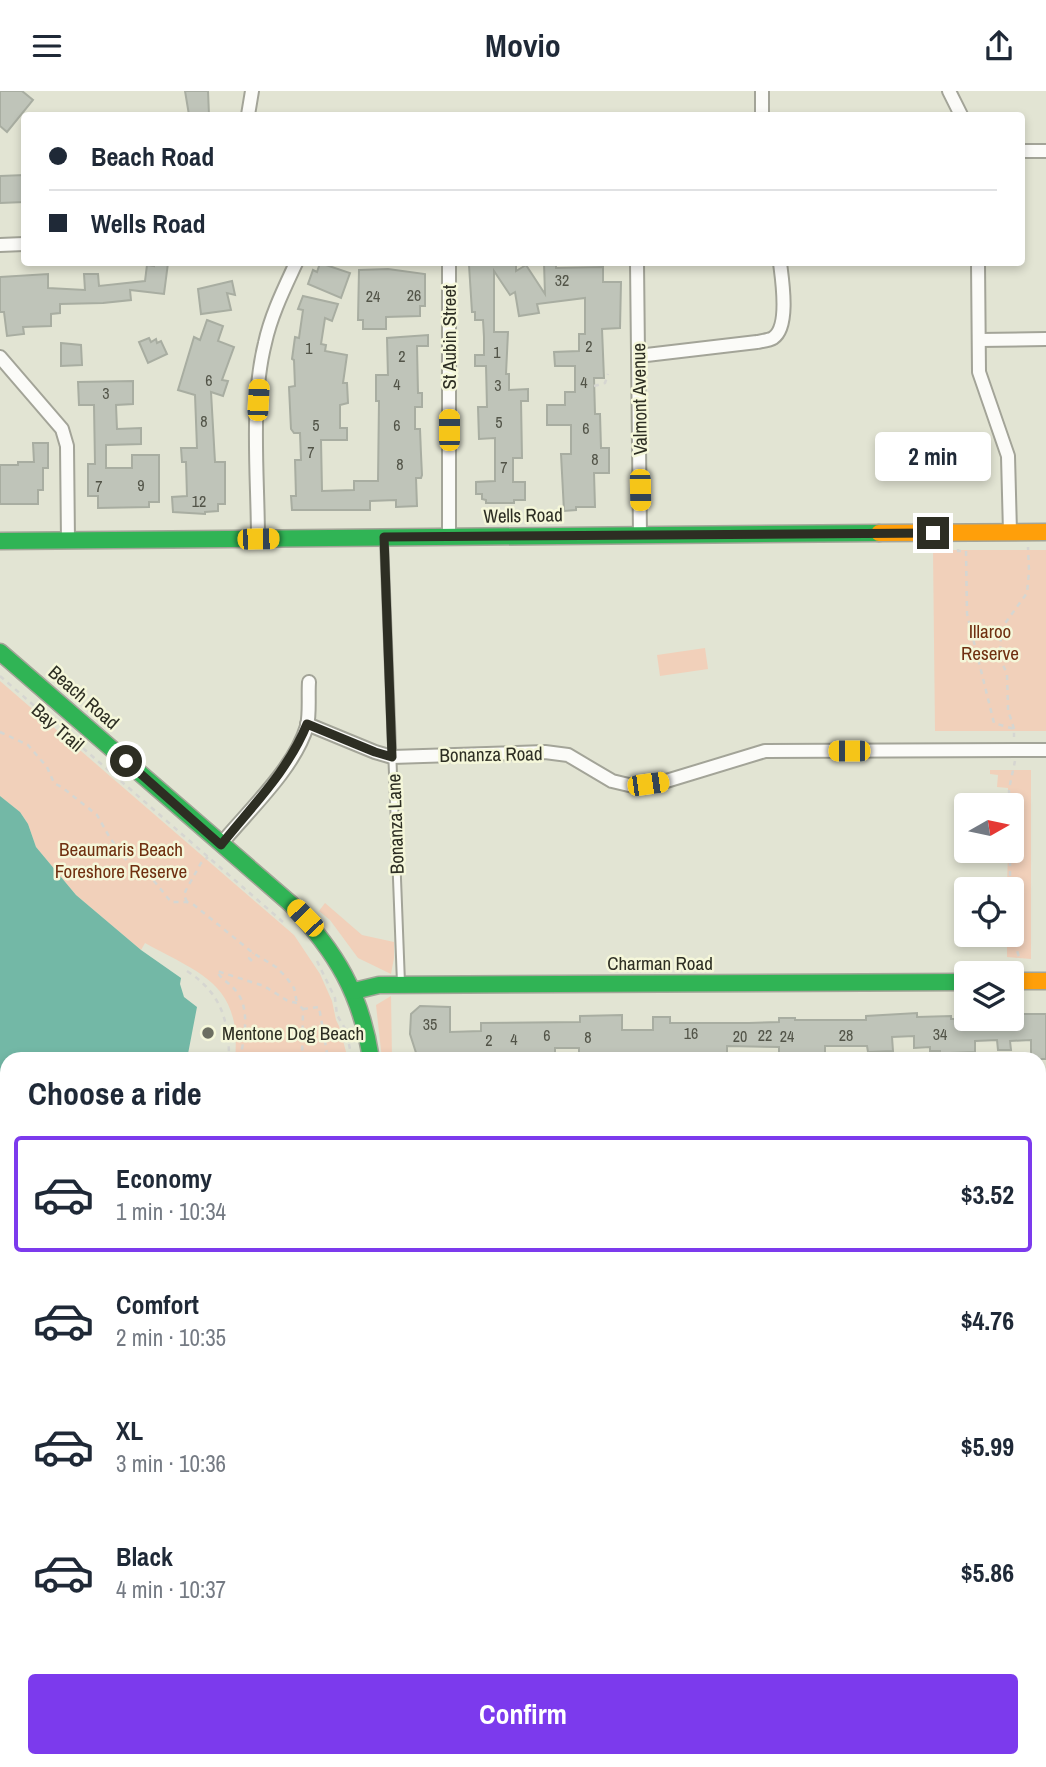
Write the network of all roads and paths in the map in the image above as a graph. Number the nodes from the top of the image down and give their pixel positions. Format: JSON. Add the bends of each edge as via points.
{"nodes":[{"id":1,"x":253,"y":91,"type":"edge"},
{"id":2,"x":762,"y":91,"type":"edge"},
{"id":3,"x":949,"y":91,"type":"edge"},
{"id":4,"x":249,"y":112,"type":"edge"},
{"id":5,"x":762,"y":112,"type":"edge"},
{"id":6,"x":960,"y":112,"type":"edge"},
{"id":7,"x":1025,"y":151,"type":"edge"},
{"id":8,"x":1046,"y":151,"type":"edge"},
{"id":9,"x":21,"y":244,"type":"edge"},
{"id":10,"x":0,"y":245,"type":"edge"},
{"id":11,"x":295,"y":266,"type":"edge"},
{"id":12,"x":449,"y":266,"type":"edge"},
{"id":13,"x":637,"y":266,"type":"edge"},
{"id":14,"x":779,"y":266,"type":"edge"},
{"id":15,"x":978,"y":266,"type":"edge"},
{"id":16,"x":1046,"y":339,"type":"edge"},
{"id":17,"x":979,"y":340,"type":"junction"},
{"id":18,"x":638,"y":356,"type":"junction"},
{"id":19,"x":0,"y":357,"type":"edge"},
{"id":20,"x":608,"y":373,"type":"dead end"},
{"id":21,"x":594,"y":386,"type":"dead end"},
{"id":22,"x":1010,"y":532,"type":"junction"},
{"id":23,"x":1028,"y":532,"type":"junction"},
{"id":24,"x":1046,"y":532,"type":"edge"},
{"id":25,"x":958,"y":533,"type":"junction"},
{"id":26,"x":640,"y":535,"type":"junction"},
{"id":27,"x":384,"y":537,"type":"junction"},
{"id":28,"x":449,"y":537,"type":"junction"},
{"id":29,"x":258,"y":539,"type":"junction"},
{"id":30,"x":0,"y":541,"type":"edge"},
{"id":31,"x":68,"y":541,"type":"junction"},
{"id":32,"x":0,"y":652,"type":"edge"},
{"id":33,"x":0,"y":676,"type":"edge"},
{"id":34,"x":309,"y":683,"type":"dead end"},
{"id":35,"x":307,"y":724,"type":"junction"},
{"id":36,"x":1013,"y":729,"type":"junction"},
{"id":37,"x":0,"y":732,"type":"edge"},
{"id":38,"x":1015,"y":750,"type":"junction"},
{"id":39,"x":1046,"y":750,"type":"edge"},
{"id":40,"x":392,"y":757,"type":"junction"},
{"id":41,"x":1009,"y":793,"type":"edge"},
{"id":42,"x":221,"y":845,"type":"junction"},
{"id":43,"x":209,"y":857,"type":"junction"},
{"id":44,"x":187,"y":902,"type":"junction"},
{"id":45,"x":287,"y":924,"type":"dead end"},
{"id":46,"x":1016,"y":947,"type":"edge"},
{"id":47,"x":253,"y":953,"type":"junction"},
{"id":48,"x":314,"y":957,"type":"dead end"},
{"id":49,"x":252,"y":961,"type":"dead end"},
{"id":50,"x":1020,"y":961,"type":"dead end"},
{"id":51,"x":187,"y":971,"type":"dead end"},
{"id":52,"x":1046,"y":981,"type":"edge"},
{"id":53,"x":954,"y":982,"type":"edge"},
{"id":54,"x":1024,"y":982,"type":"edge"},
{"id":55,"x":401,"y":985,"type":"junction"},
{"id":56,"x":354,"y":991,"type":"junction"},
{"id":57,"x":297,"y":1003,"type":"junction"},
{"id":58,"x":303,"y":1009,"type":"junction"},
{"id":59,"x":229,"y":1052,"type":"edge"},
{"id":60,"x":241,"y":1052,"type":"edge"},
{"id":61,"x":302,"y":1052,"type":"edge"},
{"id":62,"x":327,"y":1052,"type":"edge"},
{"id":63,"x":351,"y":1052,"type":"edge"},
{"id":64,"x":370,"y":1052,"type":"edge"}],
"edges":[{"from":1,"to":4,"type":"street"},
{"from":2,"to":5,"type":"street"},
{"from":3,"to":6,"type":"street"},
{"from":7,"to":8,"type":"street"},
{"from":9,"to":10,"type":"street"},
{"from":11,"to":29,"type":"street","via":[[279,300],[260,371]]},
{"from":12,"to":28,"type":"street","name":"St Aubin Street"},
{"from":13,"to":18,"type":"street","name":"Valmont Avenue"},
{"from":14,"to":18,"type":"street","via":[[784,295],[780,329],[774,338]]},
{"from":15,"to":17,"type":"street"},
{"from":16,"to":17,"type":"street"},
{"from":17,"to":22,"type":"street","via":[[979,378],[1008,456]]},
{"from":18,"to":26,"type":"street","name":"Valmont Avenue"},
{"from":19,"to":31,"type":"street","via":[[62,429],[67,446]]},
{"from":20,"to":21,"type":"path","via":[[605,383]]},
{"from":22,"to":23,"type":"main road","name":"Wells Road"},
{"from":22,"to":25,"type":"main road","name":"Wells Road"},
{"from":23,"to":24,"type":"main road","name":"Wells Road"},
{"from":23,"to":36,"type":"path","via":[[1027,593],[1001,629],[1000,658],[1007,674]]},
{"from":25,"to":26,"type":"main road","name":"Wells Road"},
{"from":25,"to":36,"type":"path","via":[[958,551],[966,551],[967,614],[988,705],[994,723]]},
{"from":26,"to":28,"type":"main road","name":"Wells Road"},
{"from":27,"to":28,"type":"main road","name":"Wells Road"},
{"from":27,"to":29,"type":"main road","name":"Wells Road"},
{"from":27,"to":40,"type":"lane","name":"Bonanza Lane"},
{"from":29,"to":31,"type":"main road","name":"Wells Road"},
{"from":30,"to":31,"type":"main road","name":"Wells Road"},
{"from":32,"to":42,"type":"main road","name":"Beach Road"},
{"from":33,"to":43,"type":"path","name":"Bay Trail"},
{"from":34,"to":35,"type":"street"},
{"from":35,"to":40,"type":"street","name":"Bonanza Road"},
{"from":35,"to":42,"type":"street","via":[[285,767]]},
{"from":36,"to":38,"type":"path"},
{"from":37,"to":44,"type":"path","name":"Bay Trail","via":[[28,745],[54,783],[97,815],[132,867],[150,876],[171,902]]},
{"from":38,"to":39,"type":"street","name":"Bonanza Road"},
{"from":38,"to":40,"type":"street","name":"Bonanza Road","via":[[765,751],[663,782],[633,786],[612,781],[568,755]]},
{"from":38,"to":41,"type":"path"},
{"from":40,"to":55,"type":"lane","name":"Bonanza Lane"},
{"from":42,"to":56,"type":"main road","name":"Beach Road","via":[[319,933]]},
{"from":43,"to":44,"type":"path","via":[[186,890]]},
{"from":43,"to":45,"type":"path","name":"Bay Trail"},
{"from":44,"to":47,"type":"path","name":"Bay Trail"},
{"from":46,"to":50,"type":"path"},
{"from":47,"to":49,"type":"path"},
{"from":47,"to":57,"type":"path","name":"Bay Trail","via":[[286,977]]},
{"from":48,"to":63,"type":"path","via":[[335,998]]},
{"from":51,"to":59,"type":"path","via":[[217,1000],[228,1029]]},
{"from":52,"to":54,"type":"main road"},
{"from":53,"to":55,"type":"main road","name":"Charman Road"},
{"from":55,"to":56,"type":"main road","name":"Charman Road"},
{"from":56,"to":64,"type":"main road","name":"Beach Road"},
{"from":57,"to":58,"type":"path"},
{"from":57,"to":60,"type":"path","via":[[252,981],[216,972],[235,989],[243,1004]]},
{"from":58,"to":61,"type":"path"},
{"from":58,"to":62,"type":"path","via":[[320,1007]]}]}
